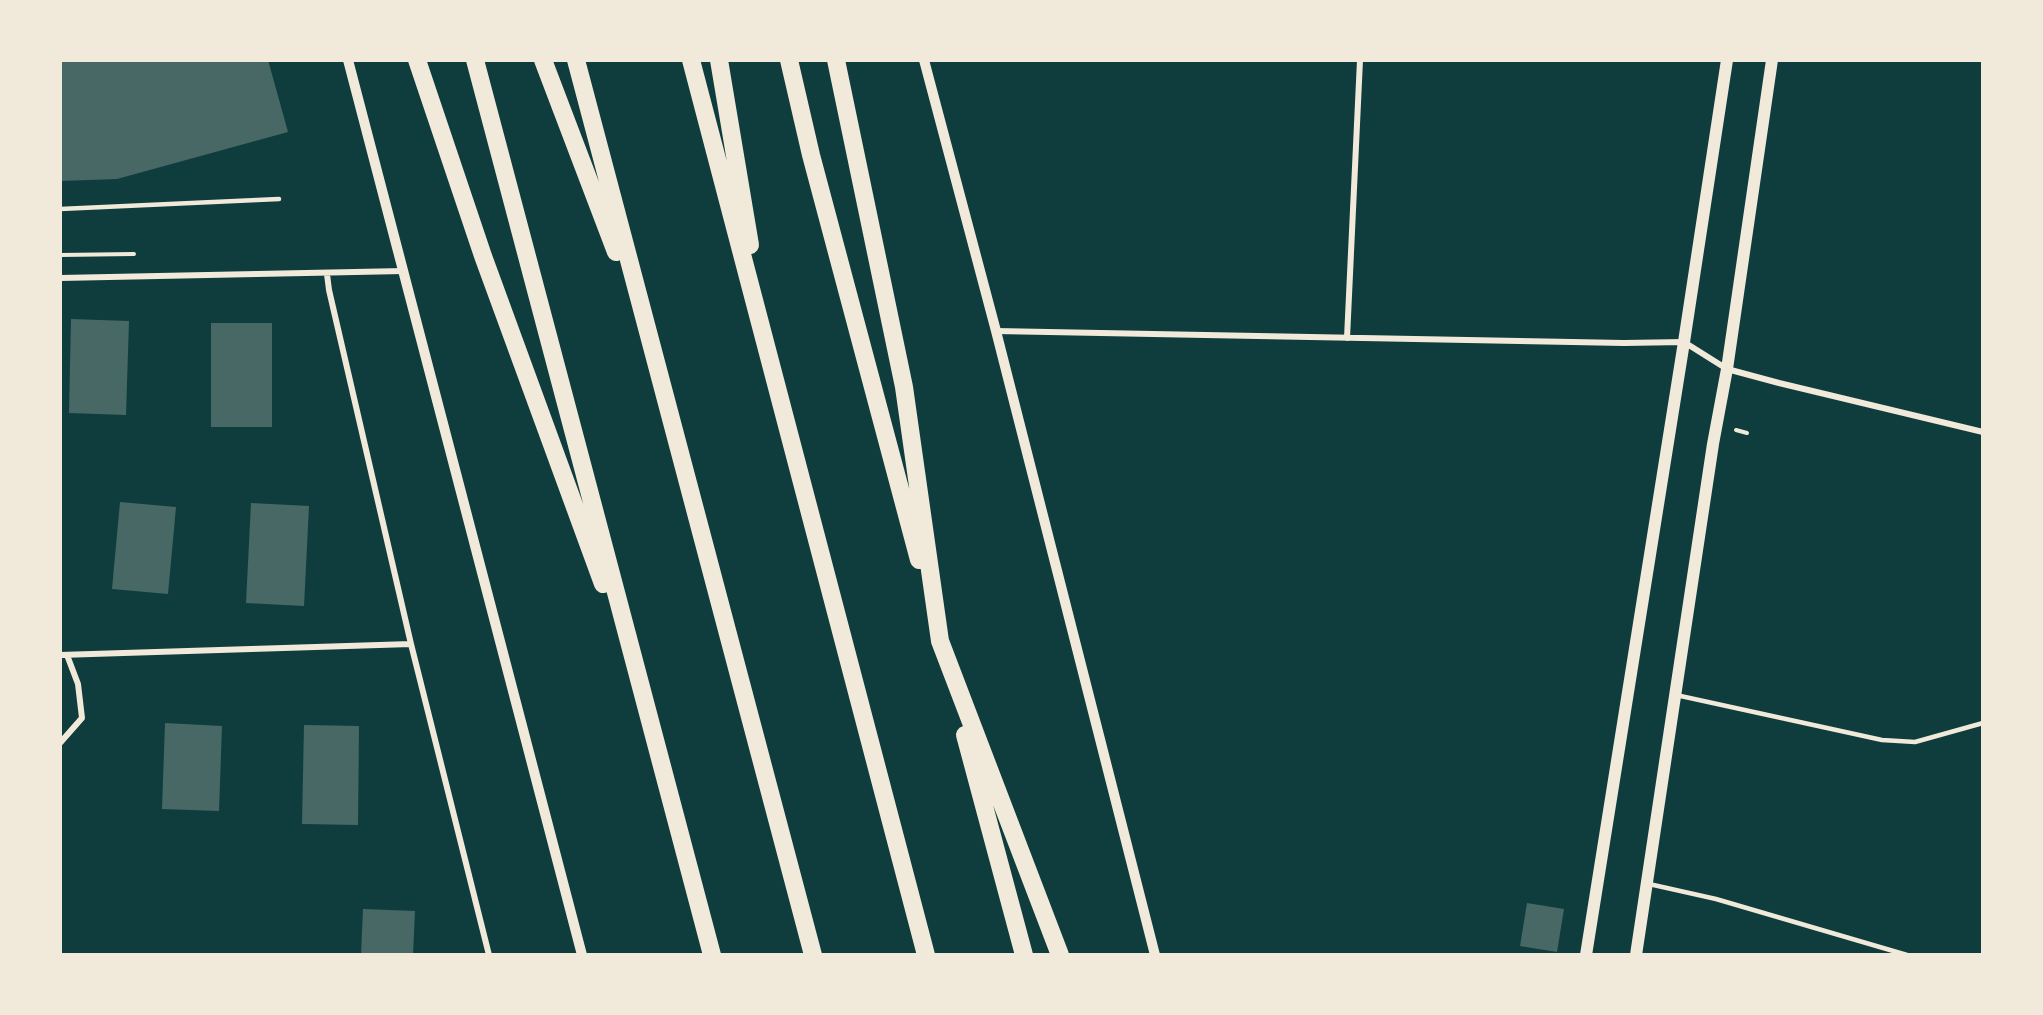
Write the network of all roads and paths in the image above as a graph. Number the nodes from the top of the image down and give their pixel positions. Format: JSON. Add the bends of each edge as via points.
{"nodes":[{"id":1,"x":348,"y":60,"type":"edge"},
{"id":2,"x":417,"y":60,"type":"edge"},
{"id":3,"x":475,"y":60,"type":"edge"},
{"id":4,"x":543,"y":60,"type":"edge"},
{"id":5,"x":576,"y":60,"type":"edge"},
{"id":6,"x":691,"y":60,"type":"edge"},
{"id":7,"x":719,"y":60,"type":"edge"},
{"id":8,"x":789,"y":60,"type":"edge"},
{"id":9,"x":836,"y":60,"type":"edge"},
{"id":10,"x":924,"y":60,"type":"edge"},
{"id":11,"x":1360,"y":60,"type":"edge"},
{"id":12,"x":1727,"y":60,"type":"edge"},
{"id":13,"x":1772,"y":60,"type":"edge"},
{"id":14,"x":279,"y":199,"type":"dead end"},
{"id":15,"x":60,"y":209,"type":"edge"},
{"id":16,"x":405,"y":271,"type":"junction"},
{"id":17,"x":327,"y":274,"type":"junction"},
{"id":18,"x":60,"y":278,"type":"edge"},
{"id":19,"x":996,"y":331,"type":"junction"},
{"id":20,"x":1347,"y":338,"type":"junction"},
{"id":21,"x":651,"y":342,"type":"junction"},
{"id":22,"x":1684,"y":342,"type":"junction"},
{"id":23,"x":770,"y":362,"type":"junction"},
{"id":24,"x":1727,"y":369,"type":"junction"},
{"id":25,"x":1983,"y":432,"type":"edge"},
{"id":26,"x":940,"y":641,"type":"junction"},
{"id":27,"x":411,"y":644,"type":"junction"},
{"id":28,"x":63,"y":655,"type":"edge"},
{"id":29,"x":643,"y":693,"type":"junction"},
{"id":30,"x":1676,"y":695,"type":"junction"},
{"id":31,"x":1983,"y":723,"type":"edge"},
{"id":32,"x":60,"y":743,"type":"edge"},
{"id":33,"x":1647,"y":883,"type":"junction"},
{"id":34,"x":489,"y":955,"type":"edge"},
{"id":35,"x":582,"y":955,"type":"edge"},
{"id":36,"x":712,"y":955,"type":"edge"},
{"id":37,"x":813,"y":955,"type":"edge"},
{"id":38,"x":926,"y":955,"type":"edge"},
{"id":39,"x":1024,"y":955,"type":"edge"},
{"id":40,"x":1060,"y":955,"type":"edge"},
{"id":41,"x":1155,"y":955,"type":"edge"},
{"id":42,"x":1586,"y":955,"type":"edge"},
{"id":43,"x":1636,"y":955,"type":"edge"},
{"id":44,"x":1907,"y":955,"type":"edge"}],
"edges":[{"from":1,"to":16,"type":"street"},
{"from":2,"to":29,"type":"highway","via":[[483,256]]},
{"from":3,"to":29,"type":"highway"},
{"from":4,"to":21,"type":"highway"},
{"from":5,"to":21,"type":"highway"},
{"from":6,"to":23,"type":"highway"},
{"from":7,"to":23,"type":"highway"},
{"from":8,"to":26,"type":"highway"},
{"from":9,"to":26,"type":"highway","via":[[904,387]]},
{"from":10,"to":19,"type":"street"},
{"from":11,"to":20,"type":"street"},
{"from":12,"to":22,"type":"main road"},
{"from":13,"to":24,"type":"main road"},
{"from":14,"to":15,"type":"lane"},
{"from":16,"to":17,"type":"street"},
{"from":16,"to":35,"type":"street"},
{"from":17,"to":18,"type":"street"},
{"from":17,"to":27,"type":"street"},
{"from":19,"to":20,"type":"street"},
{"from":19,"to":41,"type":"street"},
{"from":20,"to":22,"type":"street"},
{"from":21,"to":37,"type":"highway"},
{"from":22,"to":24,"type":"street"},
{"from":22,"to":42,"type":"main road"},
{"from":23,"to":38,"type":"highway"},
{"from":24,"to":25,"type":"street"},
{"from":24,"to":30,"type":"main road"},
{"from":26,"to":39,"type":"highway"},
{"from":26,"to":40,"type":"highway"},
{"from":27,"to":28,"type":"street"},
{"from":27,"to":34,"type":"street"},
{"from":28,"to":32,"type":"street","via":[[78,684],[82,718]]},
{"from":29,"to":36,"type":"highway"},
{"from":30,"to":31,"type":"lane","via":[[1882,740],[1915,742]]},
{"from":30,"to":33,"type":"main road"},
{"from":33,"to":43,"type":"main road"},
{"from":33,"to":44,"type":"lane"}]}
